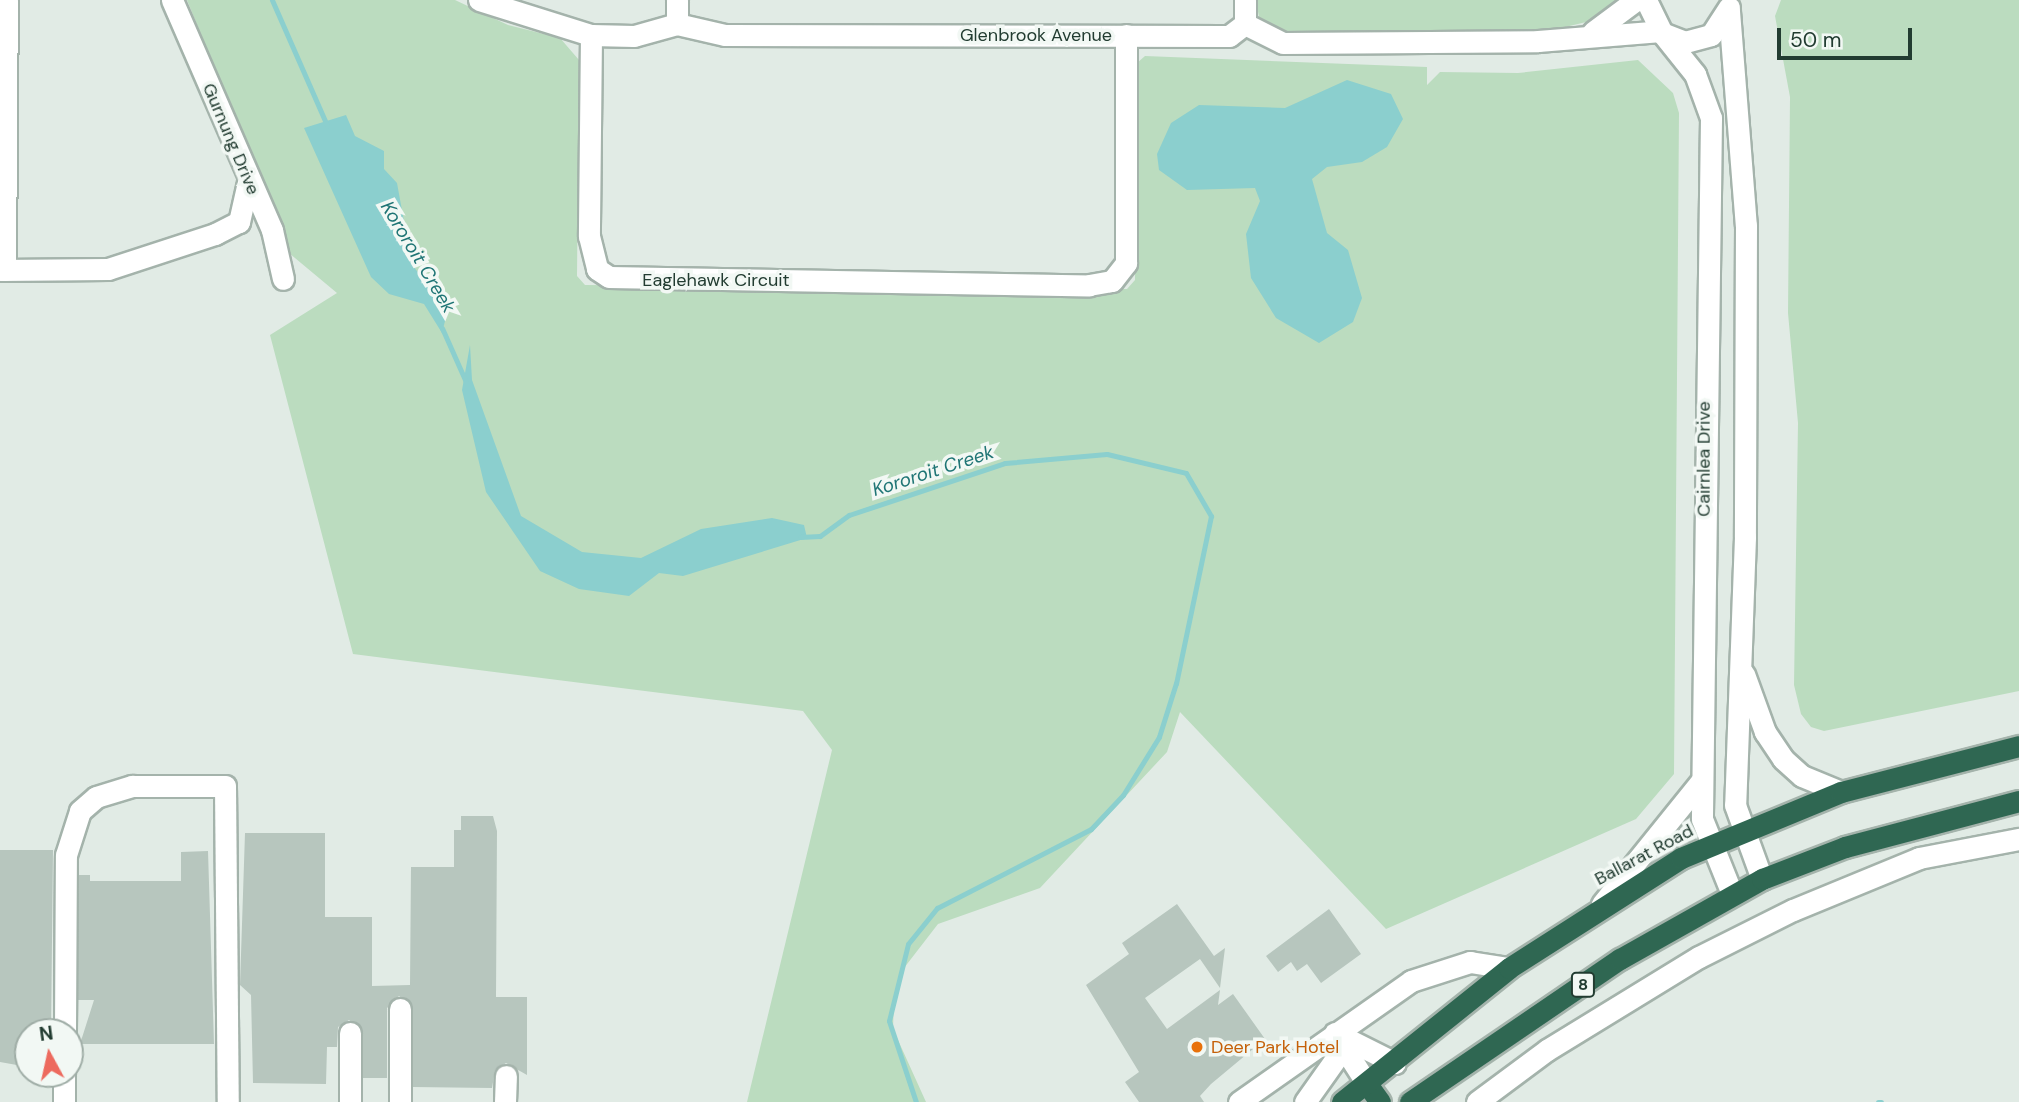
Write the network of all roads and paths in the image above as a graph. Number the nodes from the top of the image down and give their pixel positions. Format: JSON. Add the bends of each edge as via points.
{"nodes":[{"id":1,"x":7,"y":0,"type":"edge"},
{"id":2,"x":172,"y":0,"type":"edge"},
{"id":3,"x":479,"y":0,"type":"edge"},
{"id":4,"x":677,"y":0,"type":"edge"},
{"id":5,"x":1245,"y":0,"type":"edge"},
{"id":6,"x":1636,"y":0,"type":"edge"},
{"id":7,"x":1647,"y":0,"type":"edge"},
{"id":8,"x":1730,"y":3,"type":"edge"},
{"id":9,"x":677,"y":24,"type":"junction"},
{"id":10,"x":1245,"y":24,"type":"junction"},
{"id":11,"x":1662,"y":32,"type":"junction"},
{"id":12,"x":1593,"y":33,"type":"junction"},
{"id":13,"x":591,"y":35,"type":"junction"},
{"id":14,"x":1126,"y":35,"type":"junction"},
{"id":15,"x":248,"y":180,"type":"junction"},
{"id":16,"x":3,"y":270,"type":"edge"},
{"id":17,"x":283,"y":279,"type":"dead end"},
{"id":18,"x":1740,"y":665,"type":"junction"},
{"id":19,"x":2019,"y":746,"type":"edge"},
{"id":20,"x":1702,"y":780,"type":"junction"},
{"id":21,"x":1841,"y":792,"type":"junction"},
{"id":22,"x":2019,"y":801,"type":"edge"},
{"id":23,"x":1950,"y":816,"type":"junction"},
{"id":24,"x":1743,"y":831,"type":"junction"},
{"id":25,"x":2019,"y":839,"type":"edge"},
{"id":26,"x":1710,"y":846,"type":"junction"},
{"id":27,"x":1919,"y":858,"type":"junction"},
{"id":28,"x":1762,"y":879,"type":"junction"},
{"id":29,"x":1732,"y":894,"type":"junction"},
{"id":30,"x":1601,"y":904,"type":"junction"},
{"id":31,"x":1509,"y":968,"type":"junction"},
{"id":32,"x":400,"y":1009,"type":"dead end"},
{"id":33,"x":65,"y":1018,"type":"edge"},
{"id":34,"x":350,"y":1033,"type":"dead end"},
{"id":35,"x":1339,"y":1040,"type":"junction"},
{"id":36,"x":1395,"y":1063,"type":"junction"},
{"id":37,"x":506,"y":1076,"type":"dead end"},
{"id":38,"x":1367,"y":1084,"type":"junction"},
{"id":39,"x":228,"y":1102,"type":"edge"},
{"id":40,"x":350,"y":1102,"type":"edge"},
{"id":41,"x":400,"y":1102,"type":"edge"},
{"id":42,"x":505,"y":1102,"type":"edge"},
{"id":43,"x":1239,"y":1102,"type":"edge"},
{"id":44,"x":1305,"y":1102,"type":"edge"},
{"id":45,"x":1342,"y":1102,"type":"edge"},
{"id":46,"x":1380,"y":1102,"type":"edge"},
{"id":47,"x":1410,"y":1102,"type":"edge"},
{"id":48,"x":1478,"y":1102,"type":"edge"}],
"edges":[{"from":1,"to":16,"type":"street"},
{"from":2,"to":15,"type":"street","name":"Gurnung Drive"},
{"from":3,"to":13,"type":"street","name":"Glenbrook Avenue"},
{"from":4,"to":9,"type":"street"},
{"from":5,"to":10,"type":"street"},
{"from":6,"to":12,"type":"street"},
{"from":7,"to":11,"type":"street","name":"Cairnlea Drive"},
{"from":8,"to":11,"type":"street","via":[[1716,30],[1697,41]]},
{"from":8,"to":18,"type":"street","via":[[1746,225]]},
{"from":9,"to":13,"type":"street","name":"Glenbrook Avenue","via":[[634,36]]},
{"from":9,"to":14,"type":"street","name":"Glenbrook Avenue","via":[[725,35]]},
{"from":10,"to":12,"type":"street","via":[[1283,43],[1538,41]]},
{"from":10,"to":14,"type":"street","name":"Glenbrook Avenue","via":[[1229,36]]},
{"from":11,"to":12,"type":"street"},
{"from":11,"to":20,"type":"street","name":"Cairnlea Drive","via":[[1700,84],[1712,137]]},
{"from":13,"to":14,"type":"street","name":"Eaglehawk Circuit","via":[[589,236],[597,269],[609,277],[1073,281],[1110,266],[1126,223]]},
{"from":15,"to":16,"type":"street","via":[[239,222],[215,234],[108,269]]},
{"from":15,"to":17,"type":"street","name":"Gurnung Drive","via":[[272,230]]},
{"from":18,"to":21,"type":"street","via":[[1778,753],[1802,776]]},
{"from":18,"to":24,"type":"street","via":[[1735,805]]},
{"from":19,"to":21,"type":"highway","name":"Ballarat Road"},
{"from":20,"to":26,"type":"street","name":"Cairnlea Drive"},
{"from":20,"to":30,"type":"street"},
{"from":21,"to":24,"type":"highway","name":"Ballarat Road"},
{"from":22,"to":23,"type":"highway","number":"8"},
{"from":23,"to":27,"type":"street"},
{"from":23,"to":28,"type":"highway","number":"8"},
{"from":24,"to":26,"type":"highway","name":"Ballarat Road"},
{"from":24,"to":28,"type":"street"},
{"from":25,"to":27,"type":"street"},
{"from":26,"to":29,"type":"street","name":"Cairnlea Drive"},
{"from":26,"to":30,"type":"highway","name":"Ballarat Road"},
{"from":27,"to":48,"type":"street","via":[[1793,910],[1699,957],[1547,1051]]},
{"from":28,"to":29,"type":"highway","number":"8"},
{"from":29,"to":47,"type":"highway","number":"8","via":[[1620,958]]},
{"from":30,"to":31,"type":"highway","name":"Ballarat Road"},
{"from":31,"to":35,"type":"street","via":[[1470,962],[1411,981]]},
{"from":31,"to":36,"type":"highway","name":"Ballarat Road"},
{"from":32,"to":41,"type":"street"},
{"from":33,"to":39,"type":"street","via":[[66,855],[80,811],[96,797],[132,786],[225,786]]},
{"from":34,"to":40,"type":"street"},
{"from":35,"to":36,"type":"street"},
{"from":35,"to":38,"type":"street"},
{"from":35,"to":43,"type":"street"},
{"from":35,"to":44,"type":"street"},
{"from":36,"to":38,"type":"highway","name":"Ballarat Road"},
{"from":37,"to":42,"type":"street"},
{"from":38,"to":45,"type":"highway","name":"Ballarat Road"},
{"from":38,"to":46,"type":"highway"}]}
